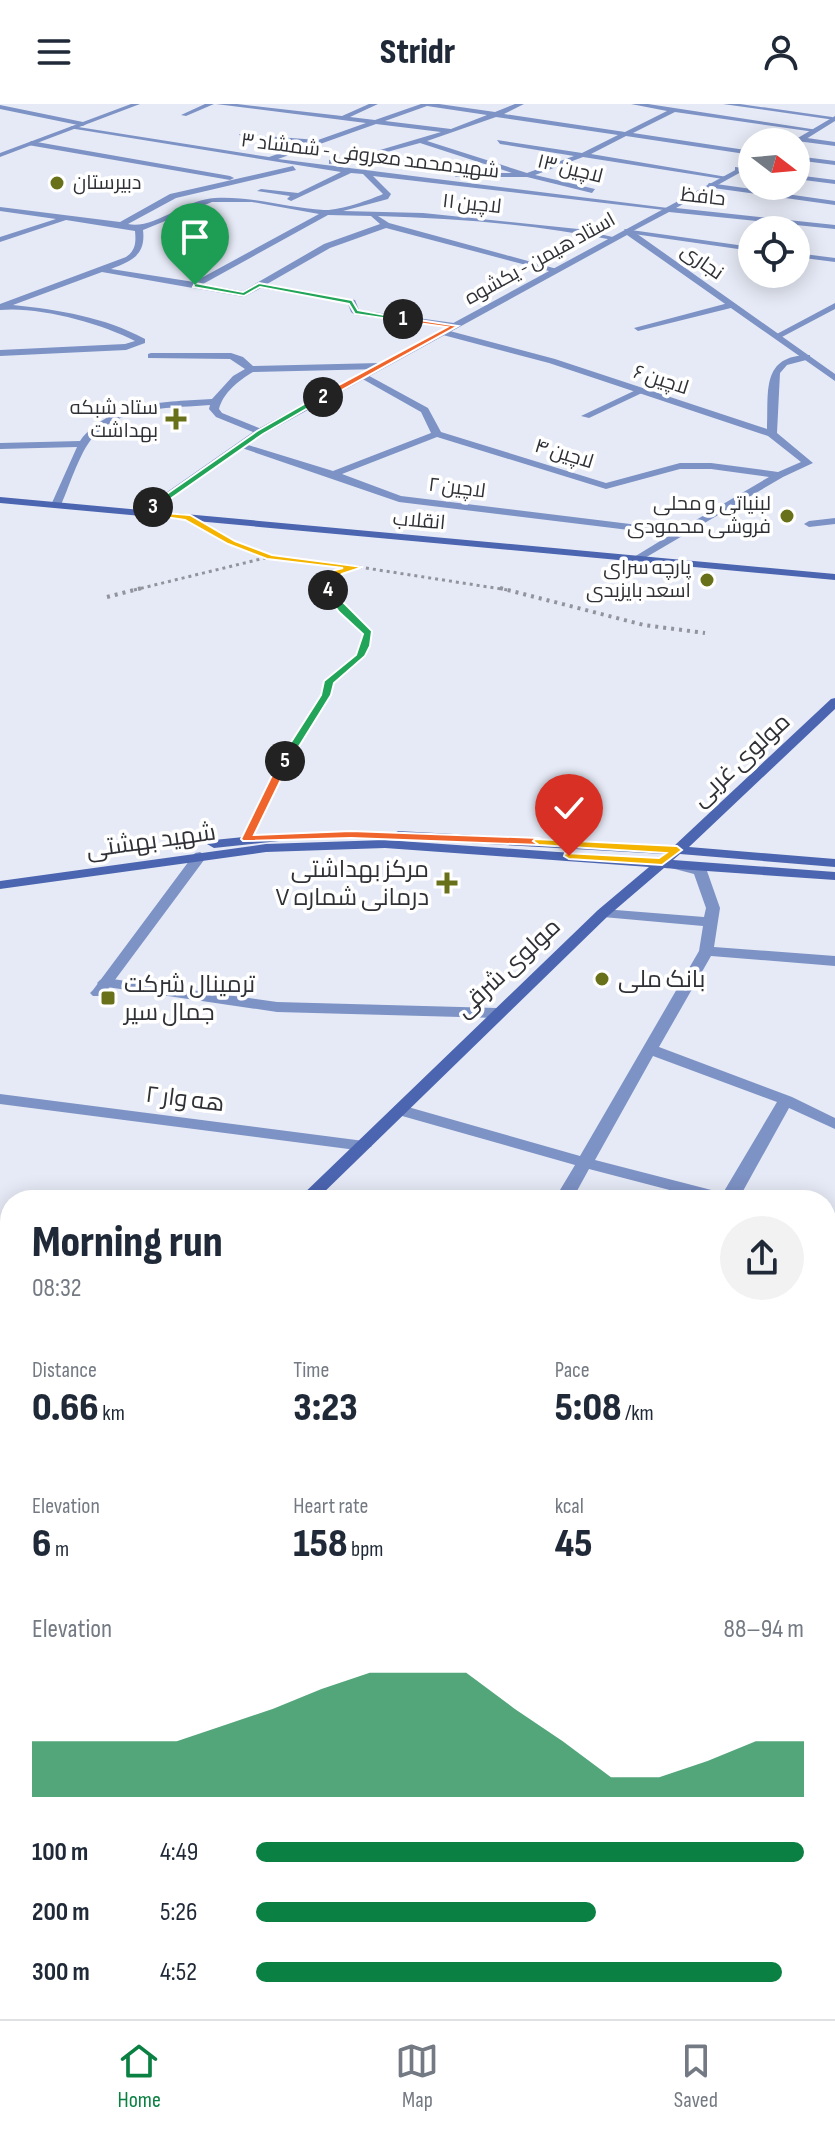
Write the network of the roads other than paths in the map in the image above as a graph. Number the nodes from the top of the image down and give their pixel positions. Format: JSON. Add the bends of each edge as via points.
{"nodes":[{"id":1,"x":137,"y":104,"type":"edge"},
{"id":2,"x":211,"y":104,"type":"edge"},
{"id":3,"x":219,"y":104,"type":"edge"},
{"id":4,"x":316,"y":104,"type":"edge"},
{"id":5,"x":375,"y":104,"type":"edge"},
{"id":6,"x":427,"y":104,"type":"edge"},
{"id":7,"x":521,"y":104,"type":"edge"},
{"id":8,"x":634,"y":104,"type":"edge"},
{"id":9,"x":726,"y":104,"type":"edge"},
{"id":10,"x":0,"y":107,"type":"edge"},
{"id":11,"x":268,"y":109,"type":"junction"},
{"id":12,"x":674,"y":110,"type":"junction"},
{"id":13,"x":298,"y":113,"type":"junction"},
{"id":14,"x":184,"y":115,"type":"dead end"},
{"id":15,"x":496,"y":115,"type":"junction"},
{"id":16,"x":343,"y":118,"type":"junction"},
{"id":17,"x":248,"y":119,"type":"dead end"},
{"id":18,"x":377,"y":122,"type":"junction"},
{"id":19,"x":832,"y":123,"type":"edge"},
{"id":20,"x":83,"y":124,"type":"junction"},
{"id":21,"x":72,"y":128,"type":"junction"},
{"id":22,"x":815,"y":130,"type":"junction"},
{"id":23,"x":456,"y":131,"type":"junction"},
{"id":24,"x":810,"y":133,"type":"edge"},
{"id":25,"x":627,"y":134,"type":"junction"},
{"id":26,"x":241,"y":135,"type":"dead end"},
{"id":27,"x":321,"y":141,"type":"junction"},
{"id":28,"x":423,"y":142,"type":"junction"},
{"id":29,"x":500,"y":142,"type":"dead end"},
{"id":30,"x":810,"y":142,"type":"edge"},
{"id":31,"x":31,"y":143,"type":"junction"},
{"id":32,"x":835,"y":144,"type":"edge"},
{"id":33,"x":738,"y":151,"type":"edge"},
{"id":34,"x":0,"y":155,"type":"edge"},
{"id":35,"x":583,"y":155,"type":"junction"},
{"id":36,"x":268,"y":160,"type":"junction"},
{"id":37,"x":810,"y":160,"type":"edge"},
{"id":38,"x":835,"y":163,"type":"edge"},
{"id":39,"x":311,"y":166,"type":"junction"},
{"id":40,"x":738,"y":169,"type":"edge"},
{"id":41,"x":351,"y":170,"type":"junction"},
{"id":42,"x":365,"y":172,"type":"junction"},
{"id":43,"x":527,"y":175,"type":"junction"},
{"id":44,"x":390,"y":176,"type":"junction"},
{"id":45,"x":723,"y":177,"type":"junction"},
{"id":46,"x":237,"y":179,"type":"junction"},
{"id":47,"x":810,"y":179,"type":"edge"},
{"id":48,"x":835,"y":182,"type":"edge"},
{"id":49,"x":212,"y":185,"type":"junction"},
{"id":50,"x":709,"y":185,"type":"junction"},
{"id":51,"x":299,"y":195,"type":"junction"},
{"id":52,"x":835,"y":203,"type":"edge"},
{"id":53,"x":281,"y":205,"type":"junction"},
{"id":54,"x":664,"y":208,"type":"junction"},
{"id":55,"x":0,"y":209,"type":"edge"},
{"id":56,"x":327,"y":213,"type":"junction"},
{"id":57,"x":374,"y":216,"type":"junction"},
{"id":58,"x":66,"y":218,"type":"junction"},
{"id":59,"x":121,"y":225,"type":"junction"},
{"id":60,"x":386,"y":225,"type":"junction"},
{"id":61,"x":835,"y":227,"type":"edge"},
{"id":62,"x":139,"y":229,"type":"junction"},
{"id":63,"x":627,"y":231,"type":"junction"},
{"id":64,"x":613,"y":238,"type":"junction"},
{"id":65,"x":0,"y":240,"type":"edge"},
{"id":66,"x":738,"y":247,"type":"edge"},
{"id":67,"x":810,"y":257,"type":"edge"},
{"id":68,"x":835,"y":260,"type":"edge"},
{"id":69,"x":553,"y":269,"type":"junction"},
{"id":70,"x":105,"y":270,"type":"junction"},
{"id":71,"x":195,"y":285,"type":"junction"},
{"id":72,"x":259,"y":285,"type":"junction"},
{"id":73,"x":732,"y":305,"type":"junction"},
{"id":74,"x":835,"y":306,"type":"edge"},
{"id":75,"x":2,"y":307,"type":"edge"},
{"id":76,"x":638,"y":328,"type":"dead end"},
{"id":77,"x":450,"y":330,"type":"junction"},
{"id":78,"x":777,"y":336,"type":"junction"},
{"id":79,"x":0,"y":353,"type":"edge"},
{"id":80,"x":151,"y":356,"type":"dead end"},
{"id":81,"x":807,"y":357,"type":"junction"},
{"id":82,"x":380,"y":366,"type":"junction"},
{"id":83,"x":251,"y":369,"type":"junction"},
{"id":84,"x":362,"y":375,"type":"junction"},
{"id":85,"x":835,"y":378,"type":"edge"},
{"id":86,"x":639,"y":392,"type":"junction"},
{"id":87,"x":215,"y":402,"type":"junction"},
{"id":88,"x":586,"y":416,"type":"dead end"},
{"id":89,"x":260,"y":432,"type":"junction"},
{"id":90,"x":437,"y":434,"type":"junction"},
{"id":91,"x":772,"y":434,"type":"junction"},
{"id":92,"x":83,"y":444,"type":"junction"},
{"id":93,"x":0,"y":446,"type":"edge"},
{"id":94,"x":241,"y":446,"type":"junction"},
{"id":95,"x":333,"y":474,"type":"junction"},
{"id":96,"x":779,"y":475,"type":"junction"},
{"id":97,"x":0,"y":500,"type":"edge"},
{"id":98,"x":56,"y":505,"type":"junction"},
{"id":99,"x":142,"y":513,"type":"junction"},
{"id":100,"x":835,"y":521,"type":"edge"},
{"id":101,"x":809,"y":524,"type":"dead end"},
{"id":102,"x":677,"y":533,"type":"junction"},
{"id":103,"x":638,"y":559,"type":"junction"},
{"id":104,"x":835,"y":577,"type":"edge"},
{"id":105,"x":835,"y":702,"type":"edge"},
{"id":106,"x":677,"y":850,"type":"junction"},
{"id":107,"x":200,"y":856,"type":"junction"},
{"id":108,"x":662,"y":862,"type":"junction"},
{"id":109,"x":835,"y":863,"type":"edge"},
{"id":110,"x":0,"y":874,"type":"edge"},
{"id":111,"x":835,"y":876,"type":"edge"},
{"id":112,"x":0,"y":885,"type":"edge"},
{"id":113,"x":603,"y":913,"type":"junction"},
{"id":114,"x":711,"y":922,"type":"junction"},
{"id":115,"x":706,"y":951,"type":"junction"},
{"id":116,"x":835,"y":961,"type":"edge"},
{"id":117,"x":497,"y":1013,"type":"junction"},
{"id":118,"x":651,"y":1050,"type":"junction"},
{"id":119,"x":0,"y":1100,"type":"edge"},
{"id":120,"x":786,"y":1100,"type":"junction"},
{"id":121,"x":401,"y":1110,"type":"junction"},
{"id":122,"x":835,"y":1124,"type":"edge"},
{"id":123,"x":364,"y":1146,"type":"junction"},
{"id":124,"x":586,"y":1163,"type":"junction"},
{"id":125,"x":317,"y":1190,"type":"edge"},
{"id":126,"x":569,"y":1190,"type":"edge"},
{"id":127,"x":689,"y":1190,"type":"edge"},
{"id":128,"x":733,"y":1190,"type":"edge"}],
"edges":[{"from":1,"to":20,"type":"street"},
{"from":2,"to":14,"type":"street"},
{"from":3,"to":11,"type":"street"},
{"from":4,"to":13,"type":"street"},
{"from":5,"to":16,"type":"street"},
{"from":6,"to":15,"type":"street"},
{"from":6,"to":18,"type":"street"},
{"from":7,"to":15,"type":"street"},
{"from":8,"to":12,"type":"street"},
{"from":9,"to":19,"type":"street"},
{"from":10,"to":20,"type":"street"},
{"from":11,"to":13,"type":"street"},
{"from":11,"to":17,"type":"street"},
{"from":12,"to":22,"type":"street"},
{"from":12,"to":25,"type":"street"},
{"from":13,"to":16,"type":"street"},
{"from":15,"to":23,"type":"street"},
{"from":15,"to":25,"type":"street"},
{"from":16,"to":18,"type":"street"},
{"from":18,"to":23,"type":"street"},
{"from":18,"to":27,"type":"street"},
{"from":19,"to":22,"type":"street"},
{"from":20,"to":21,"type":"street"},
{"from":21,"to":31,"type":"street"},
{"from":21,"to":36,"type":"street","name":"شهیدمحمد معروفی - شمشاد ۳"},
{"from":22,"to":24,"type":"street"},
{"from":23,"to":28,"type":"street"},
{"from":25,"to":33,"type":"street"},
{"from":25,"to":35,"type":"street"},
{"from":26,"to":27,"type":"street"},
{"from":27,"to":36,"type":"street"},
{"from":28,"to":39,"type":"street"},
{"from":28,"to":43,"type":"street","name":"لاچین ۱۳"},
{"from":29,"to":35,"type":"street"},
{"from":30,"to":32,"type":"street"},
{"from":31,"to":34,"type":"street"},
{"from":31,"to":46,"type":"street"},
{"from":35,"to":43,"type":"street"},
{"from":35,"to":45,"type":"street"},
{"from":36,"to":39,"type":"street","name":"شهیدمحمد معروفی - شمشاد ۳"},
{"from":37,"to":38,"type":"street"},
{"from":39,"to":41,"type":"street","name":"شهیدمحمد معروفی - شمشاد ۳"},
{"from":39,"to":46,"type":"street"},
{"from":40,"to":45,"type":"street","name":"استاد هیمن - یکشوه"},
{"from":41,"to":42,"type":"street","name":"شهیدمحمد معروفی - شمشاد ۳"},
{"from":41,"to":51,"type":"street"},
{"from":42,"to":44,"type":"street","name":"شهیدمحمد معروفی - شمشاد ۳"},
{"from":42,"to":56,"type":"street","via":[[385,197]]},
{"from":43,"to":44,"type":"street"},
{"from":43,"to":54,"type":"street","name":"لاچین ۱۳"},
{"from":44,"to":54,"type":"street","name":"شهیدمحمد معروفی - شمشاد ۳"},
{"from":45,"to":50,"type":"street","name":"استاد هیمن - یکشوه"},
{"from":46,"to":49,"type":"street"},
{"from":47,"to":48,"type":"street"},
{"from":49,"to":51,"type":"street"},
{"from":49,"to":59,"type":"street","via":[[173,196]]},
{"from":50,"to":52,"type":"street"},
{"from":50,"to":54,"type":"street","name":"استاد هیمن - یکشوه"},
{"from":51,"to":53,"type":"street"},
{"from":53,"to":56,"type":"street","name":"لاچین ۱۱"},
{"from":53,"to":62,"type":"street","via":[[211,200]]},
{"from":54,"to":61,"type":"street","name":"حافظ"},
{"from":54,"to":63,"type":"street","name":"استاد هیمن - یکشوه"},
{"from":55,"to":58,"type":"street"},
{"from":56,"to":57,"type":"street","name":"لاچین ۱۱"},
{"from":56,"to":71,"type":"street"},
{"from":57,"to":60,"type":"street"},
{"from":57,"to":64,"type":"street","name":"لاچین ۱۱","via":[[423,215]]},
{"from":58,"to":59,"type":"street"},
{"from":58,"to":65,"type":"street"},
{"from":59,"to":62,"type":"street"},
{"from":60,"to":69,"type":"street"},
{"from":60,"to":72,"type":"street","via":[[327,246]]},
{"from":62,"to":70,"type":"street","via":[[138,253]]},
{"from":63,"to":64,"type":"street","name":"استاد هیمن - یکشوه"},
{"from":63,"to":66,"type":"street"},
{"from":63,"to":73,"type":"street","name":"نجاری"},
{"from":64,"to":69,"type":"street","name":"استاد هیمن - یکشوه"},
{"from":67,"to":68,"type":"street"},
{"from":69,"to":77,"type":"street","name":"استاد هیمن - یکشوه"},
{"from":70,"to":71,"type":"street"},
{"from":70,"to":75,"type":"street"},
{"from":71,"to":72,"type":"street","via":[[244,294]]},
{"from":72,"to":77,"type":"street","name":"لاچین ۶","via":[[352,302],[355,312]]},
{"from":73,"to":76,"type":"street"},
{"from":73,"to":78,"type":"street","name":"نجاری"},
{"from":74,"to":78,"type":"street"},
{"from":75,"to":79,"type":"street","via":[[119,328],[142,341],[126,347]]},
{"from":77,"to":82,"type":"street","name":"استاد هیمن - یکشوه"},
{"from":77,"to":86,"type":"street","name":"لاچین ۶"},
{"from":78,"to":81,"type":"street","name":"نجاری"},
{"from":80,"to":83,"type":"street","via":[[231,356]]},
{"from":81,"to":85,"type":"street","name":"نجاری"},
{"from":81,"to":91,"type":"street","via":[[784,363],[775,373]]},
{"from":82,"to":83,"type":"street"},
{"from":82,"to":84,"type":"street","name":"استاد هیمن - یکشوه"},
{"from":83,"to":87,"type":"street"},
{"from":84,"to":89,"type":"street","name":"استاد هیمن - یکشوه"},
{"from":84,"to":90,"type":"street","via":[[425,410]]},
{"from":86,"to":88,"type":"street"},
{"from":86,"to":91,"type":"street","name":"لاچین ۶"},
{"from":87,"to":89,"type":"street","via":[[219,415]]},
{"from":87,"to":92,"type":"street","via":[[152,406],[126,414],[87,434]]},
{"from":89,"to":94,"type":"street","name":"استاد هیمن - یکشوه"},
{"from":90,"to":95,"type":"street"},
{"from":90,"to":96,"type":"street","name":"لاچین ۴","via":[[606,486],[680,466]]},
{"from":91,"to":96,"type":"street","via":[[808,463]]},
{"from":92,"to":93,"type":"street"},
{"from":92,"to":98,"type":"street"},
{"from":94,"to":95,"type":"street","name":"لاچین ۲"},
{"from":94,"to":99,"type":"street","name":"استاد هیمن - یکشوه"},
{"from":95,"to":102,"type":"street","name":"لاچین ۲","via":[[399,499]]},
{"from":96,"to":102,"type":"street"},
{"from":97,"to":98,"type":"main road","name":"انقلاب"},
{"from":98,"to":99,"type":"main road","name":"انقلاب"},
{"from":99,"to":103,"type":"main road","name":"انقلاب"},
{"from":100,"to":101,"type":"street"},
{"from":102,"to":103,"type":"street"},
{"from":103,"to":104,"type":"main road","name":"انقلاب"},
{"from":105,"to":106,"type":"main road","name":"مولوی غربی"},
{"from":106,"to":108,"type":"main road","name":"مولوی غربی"},
{"from":106,"to":109,"type":"main road","name":"شهید بهشتی"},
{"from":106,"to":110,"type":"main road","name":"شهید بهشتی","via":[[351,834],[247,839]]},
{"from":107,"to":108,"type":"main road","name":"شهید بهشتی","via":[[385,844]]},
{"from":107,"to":112,"type":"main road","name":"شهید بهشتی"},
{"from":107,"to":117,"type":"street","via":[[102,988],[277,1007]]},
{"from":108,"to":111,"type":"main road","name":"شهید بهشتی"},
{"from":108,"to":113,"type":"main road","name":"مولوی شرقی"},
{"from":108,"to":114,"type":"street","via":[[700,871],[713,908]]},
{"from":113,"to":114,"type":"street"},
{"from":113,"to":117,"type":"main road","name":"مولوی شرقی"},
{"from":114,"to":115,"type":"street"},
{"from":115,"to":116,"type":"street"},
{"from":115,"to":118,"type":"street"},
{"from":117,"to":121,"type":"main road","name":"مولوی شرقی"},
{"from":118,"to":120,"type":"street"},
{"from":118,"to":124,"type":"street"},
{"from":119,"to":123,"type":"street","name":"هه وار ۲"},
{"from":120,"to":122,"type":"street"},
{"from":120,"to":128,"type":"street"},
{"from":121,"to":123,"type":"main road","name":"مولوی شرقی"},
{"from":121,"to":124,"type":"street"},
{"from":123,"to":125,"type":"main road","name":"مولوی شرقی"},
{"from":124,"to":126,"type":"street"},
{"from":124,"to":127,"type":"street"}]}
